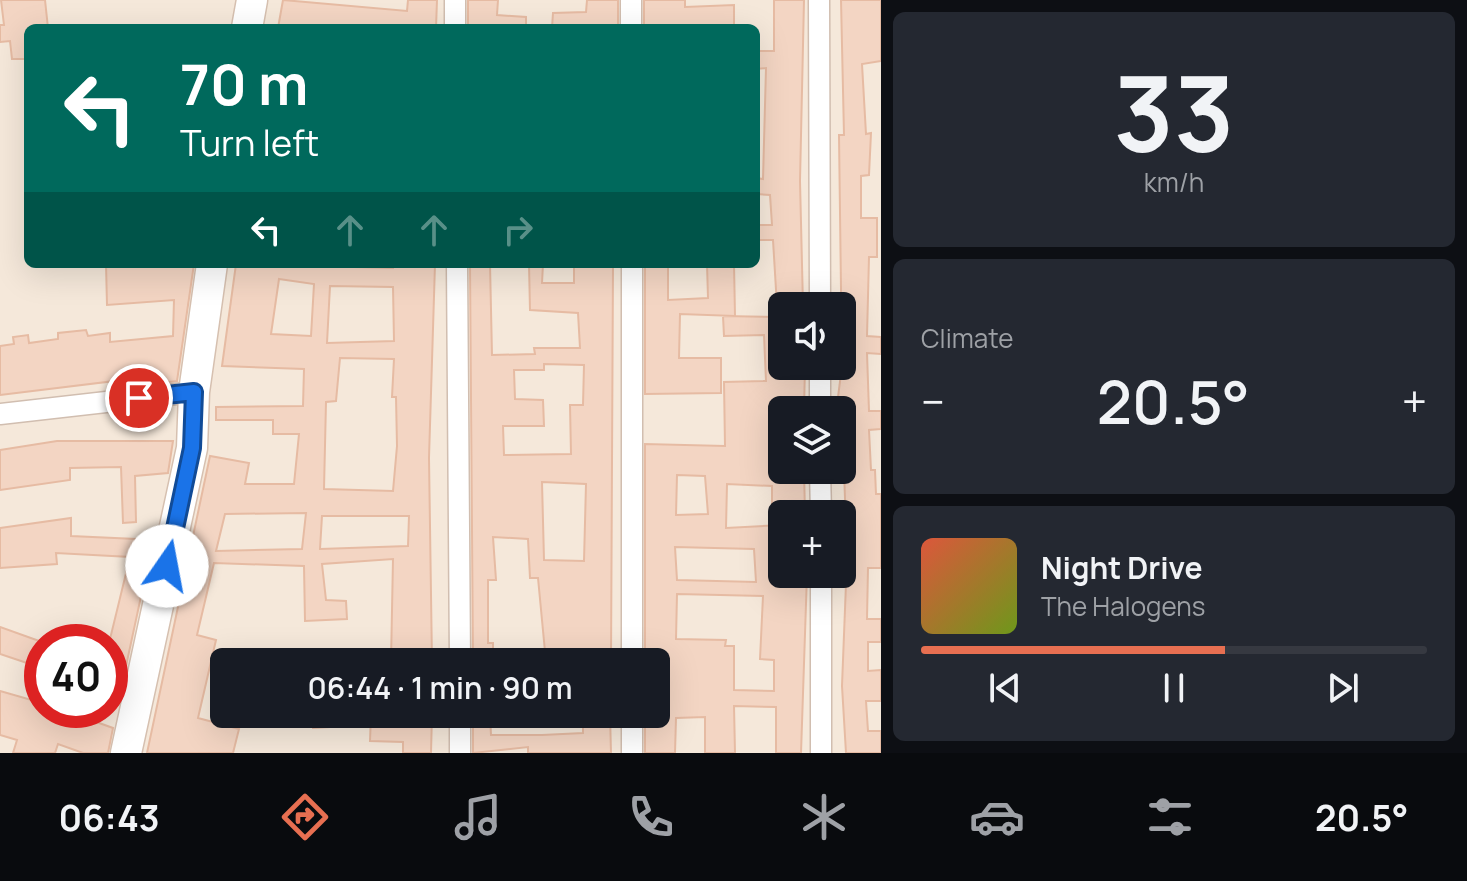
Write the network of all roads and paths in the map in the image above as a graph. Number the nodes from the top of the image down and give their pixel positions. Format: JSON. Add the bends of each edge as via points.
{"nodes":[{"id":1,"x":252,"y":0,"type":"edge"},
{"id":2,"x":455,"y":0,"type":"edge"},
{"id":3,"x":631,"y":0,"type":"edge"},
{"id":4,"x":819,"y":0,"type":"edge"},
{"id":5,"x":248,"y":24,"type":"edge"},
{"id":6,"x":455,"y":24,"type":"edge"},
{"id":7,"x":631,"y":24,"type":"edge"},
{"id":8,"x":211,"y":268,"type":"edge"},
{"id":9,"x":457,"y":268,"type":"edge"},
{"id":10,"x":632,"y":268,"type":"edge"},
{"id":11,"x":820,"y":292,"type":"edge"},
{"id":12,"x":194,"y":392,"type":"junction"},
{"id":13,"x":0,"y":414,"type":"edge"},
{"id":14,"x":821,"y":588,"type":"edge"},
{"id":15,"x":460,"y":648,"type":"edge"},
{"id":16,"x":632,"y":648,"type":"edge"},
{"id":17,"x":460,"y":728,"type":"edge"},
{"id":18,"x":632,"y":728,"type":"edge"},
{"id":19,"x":126,"y":753,"type":"edge"},
{"id":20,"x":460,"y":753,"type":"edge"},
{"id":21,"x":632,"y":753,"type":"edge"},
{"id":22,"x":821,"y":753,"type":"edge"}],
"edges":[{"from":1,"to":5,"type":"street"},
{"from":2,"to":6,"type":"street"},
{"from":3,"to":7,"type":"street"},
{"from":4,"to":11,"type":"street"},
{"from":8,"to":12,"type":"street"},
{"from":9,"to":15,"type":"street"},
{"from":10,"to":16,"type":"street"},
{"from":12,"to":13,"type":"street"},
{"from":12,"to":19,"type":"street","via":[[192,448]]},
{"from":14,"to":22,"type":"street"},
{"from":17,"to":20,"type":"street"},
{"from":18,"to":21,"type":"street"}]}
